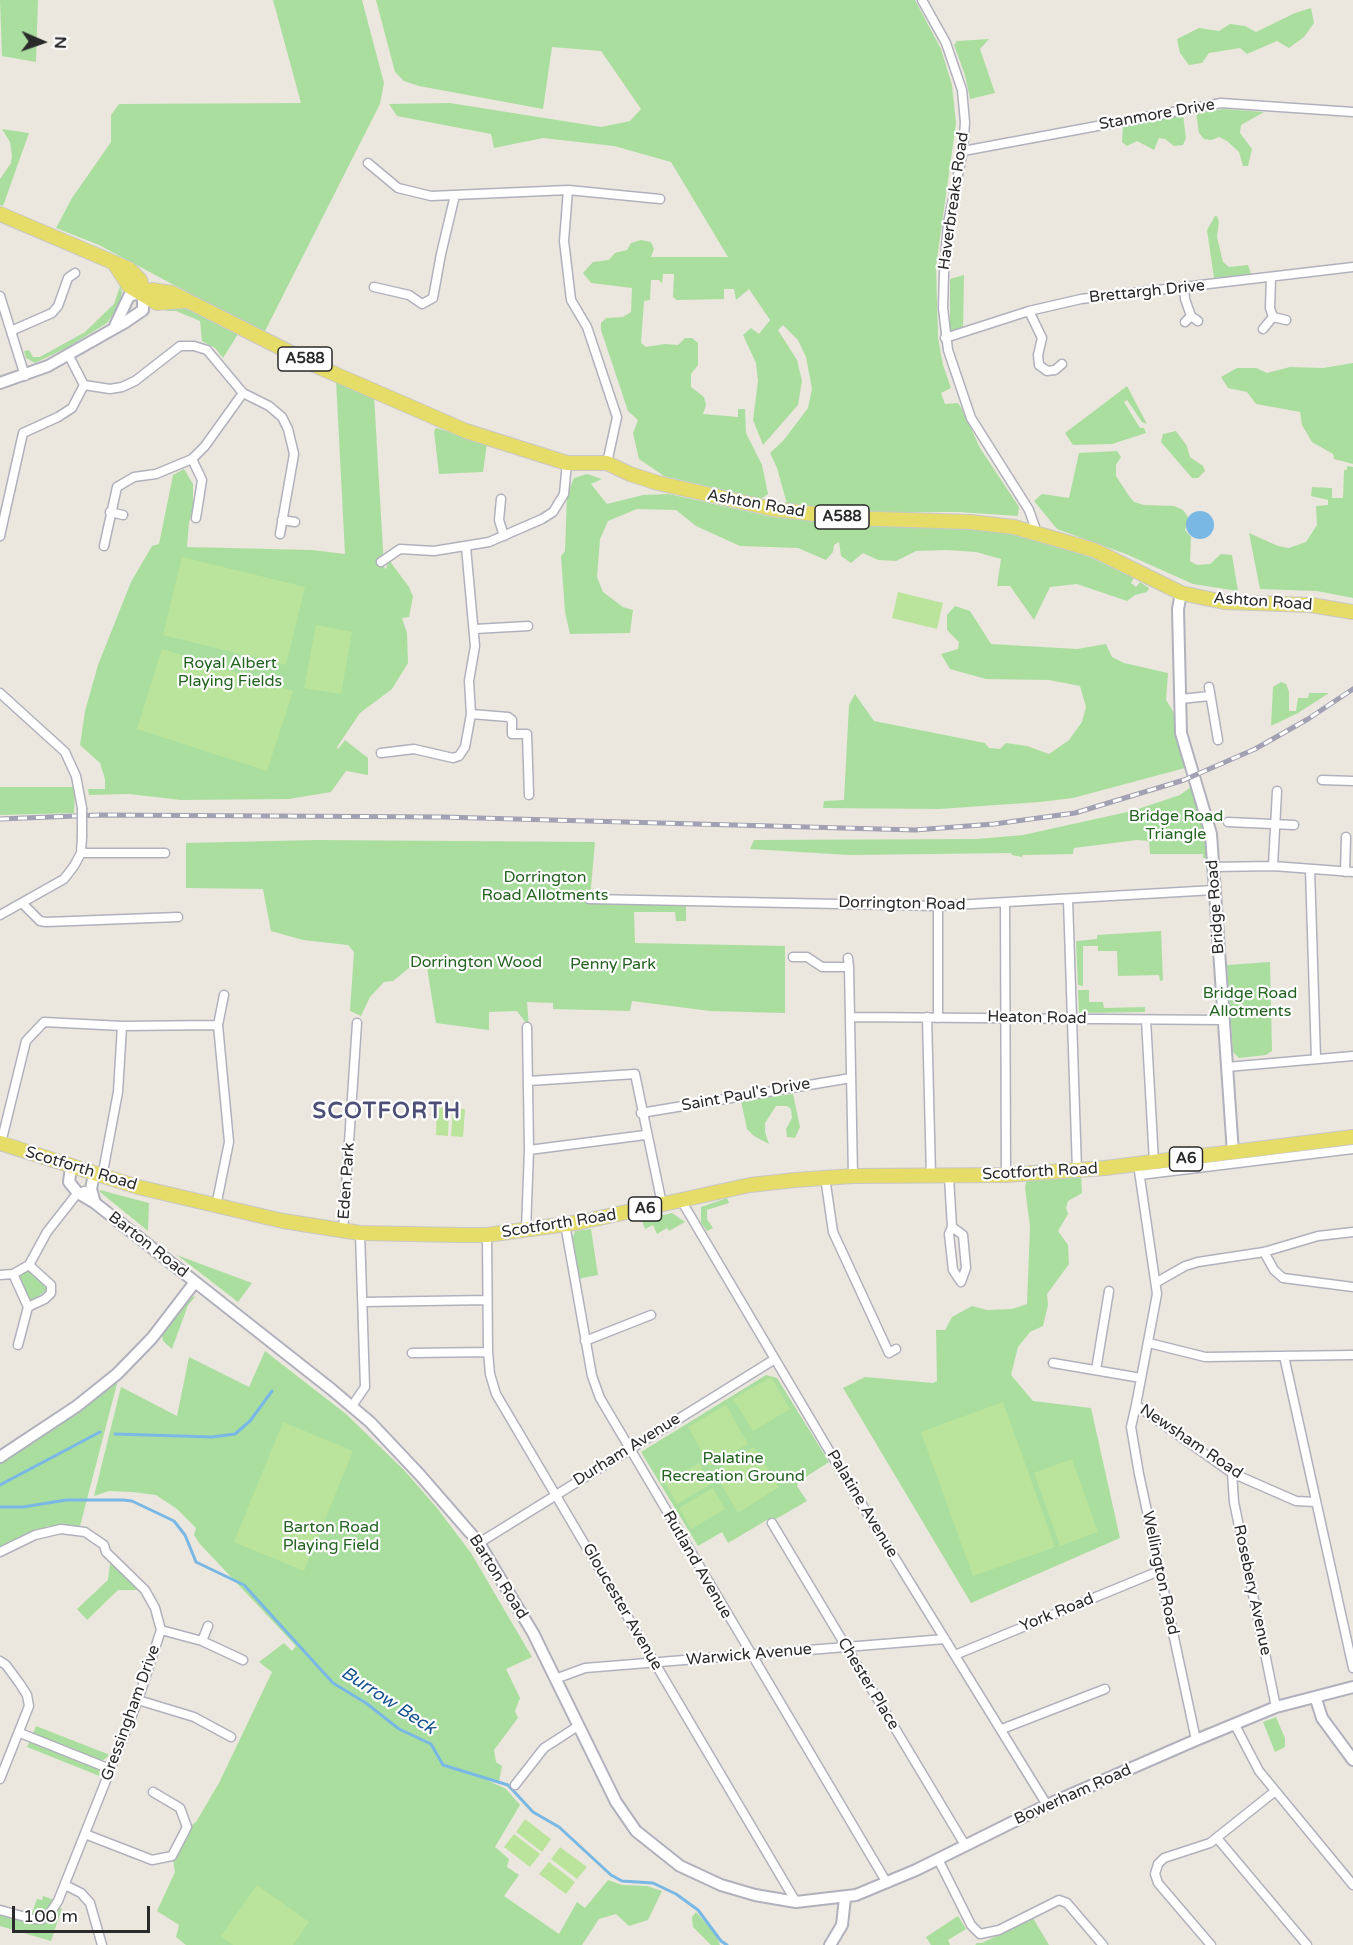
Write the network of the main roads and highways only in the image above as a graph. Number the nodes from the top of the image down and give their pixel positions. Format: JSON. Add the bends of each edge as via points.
{"nodes":[{"id":1,"x":0,"y":214,"type":"edge"},
{"id":2,"x":1353,"y":612,"type":"edge"},
{"id":3,"x":1353,"y":1137,"type":"edge"},
{"id":4,"x":0,"y":1143,"type":"edge"}],
"edges":[{"from":1,"to":2,"type":"main road","name":"Ashton Road","number":"A588","via":[[114,263],[129,286],[157,303],[184,301],[321,368],[437,418],[567,463],[607,463],[658,483],[773,509],[856,518],[970,522],[1034,532],[1094,550],[1181,593],[1224,602],[1311,605]]},
{"from":3,"to":4,"type":"main road","name":"Scotforth Road","number":"A6","via":[[1154,1162],[1139,1170],[825,1177],[750,1185],[565,1224],[487,1235],[343,1231],[216,1206],[98,1176]]}]}
